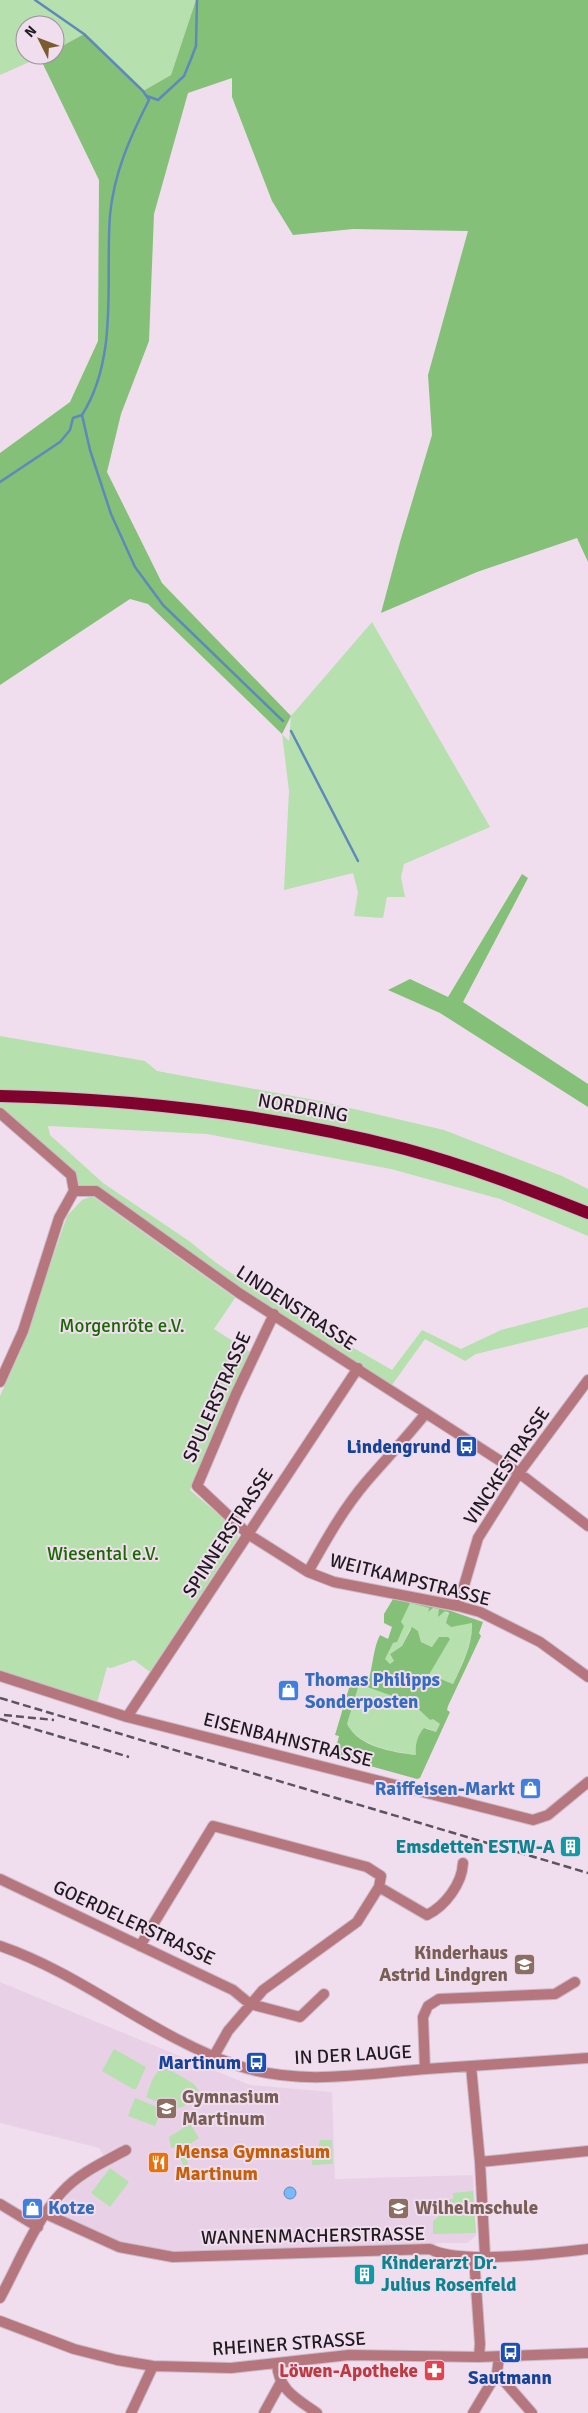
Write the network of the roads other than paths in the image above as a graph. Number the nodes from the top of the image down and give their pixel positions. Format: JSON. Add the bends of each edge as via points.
{"nodes":[{"id":1,"x":3,"y":1096,"type":"edge"},
{"id":2,"x":0,"y":1113,"type":"edge"},
{"id":3,"x":74,"y":1191,"type":"junction"},
{"id":4,"x":588,"y":1213,"type":"edge"},
{"id":5,"x":274,"y":1314,"type":"junction"},
{"id":6,"x":358,"y":1368,"type":"junction"},
{"id":7,"x":588,"y":1380,"type":"edge"},
{"id":8,"x":0,"y":1382,"type":"edge"},
{"id":9,"x":426,"y":1413,"type":"junction"},
{"id":10,"x":519,"y":1473,"type":"junction"},
{"id":11,"x":588,"y":1526,"type":"edge"},
{"id":12,"x":248,"y":1534,"type":"junction"},
{"id":13,"x":308,"y":1572,"type":"junction"},
{"id":14,"x":458,"y":1606,"type":"junction"},
{"id":15,"x":0,"y":1676,"type":"edge"},
{"id":16,"x":588,"y":1677,"type":"edge"},
{"id":17,"x":127,"y":1717,"type":"junction"},
{"id":18,"x":588,"y":1782,"type":"edge"},
{"id":19,"x":463,"y":1863,"type":"dead end"},
{"id":20,"x":0,"y":1879,"type":"edge"},
{"id":21,"x":379,"y":1887,"type":"junction"},
{"id":22,"x":0,"y":1946,"type":"edge"},
{"id":23,"x":140,"y":1946,"type":"junction"},
{"id":24,"x":574,"y":1982,"type":"dead end"},
{"id":25,"x":324,"y":1994,"type":"dead end"},
{"id":26,"x":250,"y":2004,"type":"junction"},
{"id":27,"x":214,"y":2056,"type":"junction"},
{"id":28,"x":588,"y":2058,"type":"edge"},
{"id":29,"x":471,"y":2066,"type":"junction"},
{"id":30,"x":425,"y":2069,"type":"junction"},
{"id":31,"x":126,"y":2150,"type":"dead end"},
{"id":32,"x":588,"y":2151,"type":"edge"},
{"id":33,"x":480,"y":2162,"type":"junction"},
{"id":34,"x":0,"y":2204,"type":"edge"},
{"id":35,"x":46,"y":2214,"type":"junction"},
{"id":36,"x":38,"y":2227,"type":"junction"},
{"id":37,"x":588,"y":2249,"type":"edge"},
{"id":38,"x":485,"y":2256,"type":"junction"},
{"id":39,"x":474,"y":2257,"type":"junction"},
{"id":40,"x":0,"y":2298,"type":"edge"},
{"id":41,"x":0,"y":2321,"type":"edge"},
{"id":42,"x":588,"y":2353,"type":"edge"},
{"id":43,"x":479,"y":2357,"type":"junction"},
{"id":44,"x":499,"y":2357,"type":"junction"},
{"id":45,"x":277,"y":2363,"type":"junction"},
{"id":46,"x":153,"y":2366,"type":"junction"},
{"id":47,"x":498,"y":2373,"type":"junction"},
{"id":48,"x":280,"y":2382,"type":"junction"},
{"id":49,"x":131,"y":2413,"type":"edge"},
{"id":50,"x":264,"y":2413,"type":"edge"},
{"id":51,"x":317,"y":2413,"type":"edge"},
{"id":52,"x":473,"y":2413,"type":"edge"},
{"id":53,"x":532,"y":2413,"type":"edge"}],
"edges":[{"from":1,"to":4,"type":"main road","name":"NORDRING","via":[[188,1110],[255,1118],[356,1137],[504,1180]]},
{"from":2,"to":3,"type":"street","via":[[71,1175]]},
{"from":3,"to":5,"type":"street","name":"LINDENSTRASSE","via":[[96,1192]]},
{"from":3,"to":8,"type":"street","via":[[59,1218],[23,1331]]},
{"from":5,"to":6,"type":"street","name":"LINDENSTRASSE"},
{"from":5,"to":12,"type":"street","name":"SPULERSTRASSE","via":[[197,1486]]},
{"from":6,"to":9,"type":"street","name":"LINDENSTRASSE"},
{"from":6,"to":12,"type":"street","name":"SPINNERSTRASSE"},
{"from":7,"to":10,"type":"street","name":"VINCKESTRASSE"},
{"from":9,"to":10,"type":"street","name":"LINDENSTRASSE"},
{"from":9,"to":13,"type":"street","via":[[367,1481],[334,1526]]},
{"from":10,"to":11,"type":"street","name":"LINDENSTRASSE"},
{"from":10,"to":14,"type":"street","name":"VINCKESTRASSE","via":[[478,1538]]},
{"from":12,"to":13,"type":"street","name":"WEITKAMPSTRASSE"},
{"from":12,"to":17,"type":"street","name":"SPINNERSTRASSE"},
{"from":13,"to":14,"type":"street","name":"WEITKAMPSTRASSE","via":[[334,1582]]},
{"from":14,"to":16,"type":"street","name":"WEITKAMPSTRASSE","via":[[494,1618],[540,1642]]},
{"from":15,"to":17,"type":"street","name":"EISENBAHNSTRASSE"},
{"from":17,"to":18,"type":"street","name":"EISENBAHNSTRASSE","via":[[532,1820],[548,1815]]},
{"from":19,"to":21,"type":"street","via":[[463,1873],[451,1895],[427,1915]]},
{"from":20,"to":23,"type":"street","name":"GOERDELERSTRASSE"},
{"from":21,"to":23,"type":"street","via":[[381,1876],[367,1867],[213,1826]]},
{"from":21,"to":26,"type":"street","via":[[357,1922],[263,1990]]},
{"from":22,"to":27,"type":"street","name":"IN DER LAUGE","via":[[43,1964]]},
{"from":23,"to":26,"type":"street","name":"GOERDELERSTRASSE","via":[[234,1990]]},
{"from":24,"to":30,"type":"street","via":[[555,1994],[439,1999],[428,2006],[423,2017]]},
{"from":25,"to":26,"type":"street","via":[[300,2017]]},
{"from":26,"to":27,"type":"street","via":[[228,2031]]},
{"from":27,"to":30,"type":"street","name":"IN DER LAUGE","via":[[284,2076],[322,2078]]},
{"from":28,"to":29,"type":"street","name":"IN DER LAUGE"},
{"from":29,"to":30,"type":"street","name":"IN DER LAUGE"},
{"from":29,"to":33,"type":"street"},
{"from":31,"to":35,"type":"street","via":[[73,2182],[60,2193]]},
{"from":32,"to":33,"type":"street"},
{"from":33,"to":38,"type":"street"},
{"from":34,"to":36,"type":"street"},
{"from":35,"to":36,"type":"street"},
{"from":35,"to":39,"type":"street","name":"WANNENMACHERSTRASSE","via":[[123,2248],[173,2257],[430,2249],[440,2254]]},
{"from":36,"to":40,"type":"street"},
{"from":37,"to":38,"type":"street","name":"WANNENMACHERSTRASSE"},
{"from":38,"to":39,"type":"street","name":"WANNENMACHERSTRASSE"},
{"from":39,"to":43,"type":"street"},
{"from":41,"to":46,"type":"street","name":"RHEINER STRASSE","via":[[74,2349]]},
{"from":42,"to":44,"type":"street","name":"RHEINER STRASSE"},
{"from":43,"to":44,"type":"street","name":"RHEINER STRASSE"},
{"from":43,"to":45,"type":"street","name":"RHEINER STRASSE","via":[[349,2355]]},
{"from":44,"to":47,"type":"street"},
{"from":45,"to":46,"type":"street","name":"RHEINER STRASSE","via":[[230,2368]]},
{"from":45,"to":48,"type":"street"},
{"from":46,"to":49,"type":"street"},
{"from":47,"to":52,"type":"street"},
{"from":47,"to":53,"type":"street"},
{"from":48,"to":50,"type":"street"},
{"from":48,"to":51,"type":"street","via":[[286,2391]]}]}
